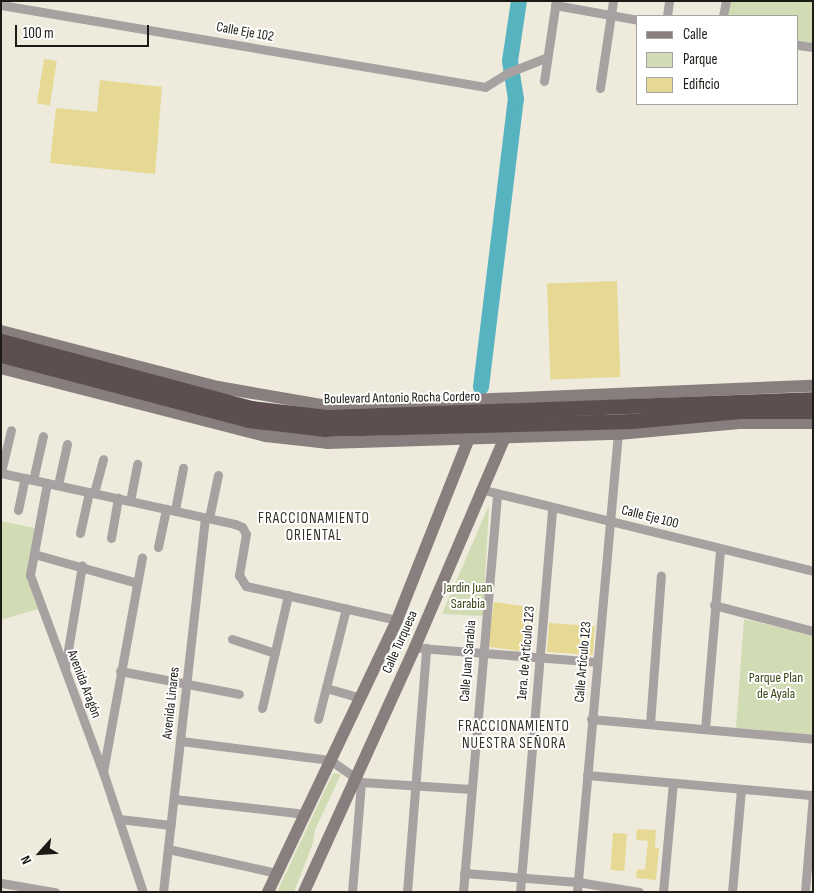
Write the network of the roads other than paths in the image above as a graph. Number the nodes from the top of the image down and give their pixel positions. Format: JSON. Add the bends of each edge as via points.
{"nodes":[{"id":1,"x":612,"y":1,"type":"edge"},
{"id":2,"x":669,"y":1,"type":"edge"},
{"id":3,"x":726,"y":1,"type":"edge"},
{"id":4,"x":556,"y":3,"type":"edge"},
{"id":5,"x":1,"y":5,"type":"edge"},
{"id":6,"x":667,"y":15,"type":"edge"},
{"id":7,"x":723,"y":15,"type":"edge"},
{"id":8,"x":610,"y":16,"type":"junction"},
{"id":9,"x":636,"y":20,"type":"edge"},
{"id":10,"x":799,"y":45,"type":"edge"},
{"id":11,"x":813,"y":48,"type":"edge"},
{"id":12,"x":545,"y":58,"type":"junction"},
{"id":13,"x":544,"y":81,"type":"dead end"},
{"id":14,"x":600,"y":88,"type":"dead end"},
{"id":15,"x":1,"y":330,"type":"edge"},
{"id":16,"x":1,"y":341,"type":"edge"},
{"id":17,"x":1,"y":355,"type":"edge"},
{"id":18,"x":1,"y":368,"type":"edge"},
{"id":19,"x":813,"y":386,"type":"edge"},
{"id":20,"x":546,"y":399,"type":"junction"},
{"id":21,"x":813,"y":399,"type":"edge"},
{"id":22,"x":505,"y":400,"type":"junction"},
{"id":23,"x":470,"y":402,"type":"junction"},
{"id":24,"x":430,"y":403,"type":"junction"},
{"id":25,"x":813,"y":410,"type":"edge"},
{"id":26,"x":813,"y":423,"type":"edge"},
{"id":27,"x":11,"y":430,"type":"dead end"},
{"id":28,"x":618,"y":434,"type":"junction"},
{"id":29,"x":43,"y":436,"type":"dead end"},
{"id":30,"x":505,"y":436,"type":"junction"},
{"id":31,"x":548,"y":436,"type":"junction"},
{"id":32,"x":469,"y":438,"type":"junction"},
{"id":33,"x":431,"y":440,"type":"junction"},
{"id":34,"x":67,"y":444,"type":"dead end"},
{"id":35,"x":103,"y":459,"type":"dead end"},
{"id":36,"x":137,"y":464,"type":"dead end"},
{"id":37,"x":183,"y":468,"type":"dead end"},
{"id":38,"x":1,"y":472,"type":"edge"},
{"id":39,"x":218,"y":475,"type":"dead end"},
{"id":40,"x":29,"y":479,"type":"junction"},
{"id":41,"x":47,"y":483,"type":"junction"},
{"id":42,"x":58,"y":485,"type":"junction"},
{"id":43,"x":480,"y":489,"type":"junction"},
{"id":44,"x":92,"y":493,"type":"junction"},
{"id":45,"x":497,"y":493,"type":"junction"},
{"id":46,"x":118,"y":498,"type":"junction"},
{"id":47,"x":130,"y":501,"type":"junction"},
{"id":48,"x":552,"y":507,"type":"junction"},
{"id":49,"x":18,"y":510,"type":"dead end"},
{"id":50,"x":171,"y":510,"type":"junction"},
{"id":51,"x":207,"y":518,"type":"junction"},
{"id":52,"x":611,"y":521,"type":"junction"},
{"id":53,"x":80,"y":533,"type":"dead end"},
{"id":54,"x":111,"y":538,"type":"dead end"},
{"id":55,"x":158,"y":547,"type":"dead end"},
{"id":56,"x":720,"y":549,"type":"junction"},
{"id":57,"x":34,"y":554,"type":"junction"},
{"id":58,"x":142,"y":558,"type":"dead end"},
{"id":59,"x":82,"y":565,"type":"junction"},
{"id":60,"x":813,"y":571,"type":"edge"},
{"id":61,"x":661,"y":575,"type":"dead end"},
{"id":62,"x":137,"y":582,"type":"junction"},
{"id":63,"x":288,"y":594,"type":"junction"},
{"id":64,"x":714,"y":605,"type":"junction"},
{"id":65,"x":346,"y":608,"type":"junction"},
{"id":66,"x":397,"y":620,"type":"junction"},
{"id":67,"x":813,"y":631,"type":"edge"},
{"id":68,"x":232,"y":639,"type":"dead end"},
{"id":69,"x":420,"y":648,"type":"junction"},
{"id":70,"x":275,"y":652,"type":"junction"},
{"id":71,"x":483,"y":653,"type":"junction"},
{"id":72,"x":539,"y":657,"type":"junction"},
{"id":73,"x":596,"y":662,"type":"junction"},
{"id":74,"x":64,"y":670,"type":"junction"},
{"id":75,"x":120,"y":672,"type":"junction"},
{"id":76,"x":187,"y":685,"type":"junction"},
{"id":77,"x":326,"y":688,"type":"junction"},
{"id":78,"x":239,"y":694,"type":"dead end"},
{"id":79,"x":360,"y":698,"type":"junction"},
{"id":80,"x":262,"y":708,"type":"dead end"},
{"id":81,"x":318,"y":719,"type":"dead end"},
{"id":82,"x":591,"y":719,"type":"junction"},
{"id":83,"x":650,"y":724,"type":"junction"},
{"id":84,"x":705,"y":729,"type":"junction"},
{"id":85,"x":813,"y":739,"type":"edge"},
{"id":86,"x":181,"y":741,"type":"junction"},
{"id":87,"x":330,"y":760,"type":"junction"},
{"id":88,"x":103,"y":772,"type":"junction"},
{"id":89,"x":586,"y":775,"type":"junction"},
{"id":90,"x":358,"y":780,"type":"junction"},
{"id":91,"x":673,"y":783,"type":"junction"},
{"id":92,"x":417,"y":785,"type":"junction"},
{"id":93,"x":741,"y":789,"type":"junction"},
{"id":94,"x":471,"y":790,"type":"junction"},
{"id":95,"x":813,"y":795,"type":"edge"},
{"id":96,"x":174,"y":799,"type":"junction"},
{"id":97,"x":305,"y":814,"type":"junction"},
{"id":98,"x":119,"y":819,"type":"junction"},
{"id":99,"x":171,"y":825,"type":"junction"},
{"id":100,"x":168,"y":849,"type":"junction"},
{"id":101,"x":277,"y":873,"type":"junction"},
{"id":102,"x":464,"y":873,"type":"junction"},
{"id":103,"x":521,"y":878,"type":"junction"},
{"id":104,"x":578,"y":882,"type":"junction"},
{"id":105,"x":1,"y":883,"type":"edge"},
{"id":106,"x":55,"y":892,"type":"edge"},
{"id":107,"x":143,"y":892,"type":"edge"},
{"id":108,"x":163,"y":892,"type":"edge"},
{"id":109,"x":268,"y":892,"type":"edge"},
{"id":110,"x":304,"y":892,"type":"edge"},
{"id":111,"x":352,"y":892,"type":"edge"},
{"id":112,"x":407,"y":892,"type":"edge"},
{"id":113,"x":463,"y":892,"type":"edge"},
{"id":114,"x":520,"y":892,"type":"edge"},
{"id":115,"x":577,"y":892,"type":"edge"},
{"id":116,"x":639,"y":892,"type":"edge"},
{"id":117,"x":663,"y":892,"type":"edge"},
{"id":118,"x":732,"y":892,"type":"edge"},
{"id":119,"x":805,"y":892,"type":"edge"}],
"edges":[{"from":1,"to":8,"type":"street"},
{"from":2,"to":6,"type":"street"},
{"from":3,"to":7,"type":"street"},
{"from":4,"to":8,"type":"street"},
{"from":4,"to":12,"type":"street"},
{"from":5,"to":12,"type":"street","name":"Calle Eje 102","via":[[485,87],[507,73]]},
{"from":8,"to":9,"type":"street"},
{"from":8,"to":14,"type":"street"},
{"from":10,"to":11,"type":"street"},
{"from":12,"to":13,"type":"street"},
{"from":15,"to":24,"type":"main road","name":"Boulevard Antonio Rocha Cordero","via":[[253,394],[328,406]]},
{"from":16,"to":21,"type":"highway","name":"Boulevard Antonio Rocha Cordero","bridge":true,"via":[[251,408],[328,417]]},
{"from":17,"to":25,"type":"highway","bridge":true,"via":[[248,420],[324,429],[622,421],[740,411]]},
{"from":18,"to":33,"type":"main road","via":[[266,436],[327,443]]},
{"from":19,"to":20,"type":"main road","name":"Boulevard Antonio Rocha Cordero","via":[[740,387]]},
{"from":20,"to":22,"type":"main road","name":"Boulevard Antonio Rocha Cordero"},
{"from":20,"to":31,"type":"main road","via":[[535,404],[529,419],[537,433]]},
{"from":22,"to":23,"type":"main road","name":"Boulevard Antonio Rocha Cordero"},
{"from":22,"to":30,"type":"main road","name":"Calle Turquesa"},
{"from":23,"to":24,"type":"main road","name":"Boulevard Antonio Rocha Cordero"},
{"from":23,"to":32,"type":"main road","name":"Calle Turquesa"},
{"from":24,"to":33,"type":"main road","via":[[443,409],[447,420],[444,432]]},
{"from":26,"to":28,"type":"main road","via":[[740,423]]},
{"from":27,"to":38,"type":"street"},
{"from":28,"to":31,"type":"main road"},
{"from":28,"to":52,"type":"street","name":"Calle Artículo 123"},
{"from":29,"to":40,"type":"street"},
{"from":30,"to":31,"type":"main road"},
{"from":30,"to":32,"type":"main road"},
{"from":30,"to":43,"type":"main road","name":"Calle Turquesa"},
{"from":32,"to":33,"type":"main road"},
{"from":32,"to":66,"type":"main road","name":"Calle Turquesa"},
{"from":34,"to":42,"type":"street"},
{"from":35,"to":44,"type":"street"},
{"from":36,"to":47,"type":"street"},
{"from":37,"to":50,"type":"street"},
{"from":38,"to":40,"type":"street"},
{"from":39,"to":51,"type":"street","name":"Avenida Linares"},
{"from":40,"to":41,"type":"street"},
{"from":40,"to":49,"type":"street"},
{"from":41,"to":42,"type":"street"},
{"from":41,"to":57,"type":"street","name":"Avenida Aragón"},
{"from":42,"to":44,"type":"street"},
{"from":43,"to":45,"type":"street","name":"Calle Eje 100"},
{"from":43,"to":69,"type":"main road","name":"Calle Turquesa"},
{"from":44,"to":46,"type":"street"},
{"from":44,"to":53,"type":"street"},
{"from":45,"to":48,"type":"street","name":"Calle Eje 100"},
{"from":45,"to":71,"type":"street","name":"Calle Juan Sarabia"},
{"from":46,"to":47,"type":"street"},
{"from":46,"to":54,"type":"street"},
{"from":47,"to":50,"type":"street"},
{"from":48,"to":52,"type":"street","name":"Calle Eje 100"},
{"from":48,"to":72,"type":"street","name":"1era. de Artículo 123"},
{"from":50,"to":51,"type":"street"},
{"from":50,"to":55,"type":"street"},
{"from":51,"to":63,"type":"street","via":[[242,527],[246,534],[239,575],[241,582]]},
{"from":51,"to":76,"type":"street","name":"Avenida Linares"},
{"from":52,"to":56,"type":"street","name":"Calle Eje 100"},
{"from":52,"to":73,"type":"street","name":"Calle Artículo 123"},
{"from":56,"to":60,"type":"street","name":"Calle Eje 100"},
{"from":56,"to":64,"type":"street"},
{"from":57,"to":59,"type":"street"},
{"from":57,"to":74,"type":"street","name":"Avenida Aragón","via":[[30,575]]},
{"from":58,"to":62,"type":"street"},
{"from":59,"to":62,"type":"street"},
{"from":59,"to":74,"type":"street"},
{"from":61,"to":83,"type":"street"},
{"from":62,"to":75,"type":"street"},
{"from":63,"to":65,"type":"street"},
{"from":63,"to":70,"type":"street"},
{"from":64,"to":67,"type":"street"},
{"from":64,"to":84,"type":"street"},
{"from":65,"to":66,"type":"street"},
{"from":65,"to":77,"type":"street"},
{"from":66,"to":79,"type":"main road","name":"Calle Turquesa"},
{"from":68,"to":70,"type":"street"},
{"from":69,"to":71,"type":"street"},
{"from":69,"to":90,"type":"main road","name":"Calle Turquesa"},
{"from":69,"to":92,"type":"street"},
{"from":70,"to":80,"type":"street"},
{"from":71,"to":72,"type":"street"},
{"from":71,"to":94,"type":"street","name":"Calle Juan Sarabia"},
{"from":72,"to":73,"type":"street"},
{"from":72,"to":103,"type":"street","name":"1era. de Artículo 123"},
{"from":73,"to":82,"type":"street","name":"Calle Artículo 123"},
{"from":74,"to":88,"type":"street","name":"Avenida Aragón"},
{"from":75,"to":76,"type":"street"},
{"from":75,"to":88,"type":"street"},
{"from":76,"to":78,"type":"street"},
{"from":76,"to":86,"type":"street","name":"Avenida Linares"},
{"from":77,"to":79,"type":"street"},
{"from":77,"to":81,"type":"street"},
{"from":79,"to":87,"type":"main road","name":"Calle Turquesa"},
{"from":82,"to":83,"type":"street"},
{"from":82,"to":89,"type":"street","name":"Calle Artículo 123"},
{"from":83,"to":84,"type":"street"},
{"from":84,"to":85,"type":"street"},
{"from":86,"to":87,"type":"street"},
{"from":86,"to":96,"type":"street","name":"Avenida Linares"},
{"from":87,"to":90,"type":"street"},
{"from":87,"to":97,"type":"main road","name":"Calle Turquesa"},
{"from":88,"to":98,"type":"street","name":"Avenida Aragón"},
{"from":89,"to":91,"type":"street"},
{"from":89,"to":104,"type":"street","name":"Calle Artículo 123"},
{"from":90,"to":92,"type":"street"},
{"from":90,"to":110,"type":"main road","name":"Calle Turquesa"},
{"from":90,"to":111,"type":"street"},
{"from":91,"to":93,"type":"street"},
{"from":91,"to":117,"type":"street"},
{"from":92,"to":94,"type":"street"},
{"from":92,"to":112,"type":"street"},
{"from":93,"to":95,"type":"street"},
{"from":93,"to":118,"type":"street"},
{"from":94,"to":102,"type":"street","name":"Calle Juan Sarabia"},
{"from":95,"to":119,"type":"street"},
{"from":96,"to":97,"type":"street"},
{"from":96,"to":99,"type":"street","name":"Avenida Linares"},
{"from":97,"to":101,"type":"main road","name":"Calle Turquesa"},
{"from":98,"to":99,"type":"street"},
{"from":98,"to":107,"type":"street","name":"Avenida Aragón"},
{"from":99,"to":100,"type":"street","name":"Avenida Linares"},
{"from":100,"to":101,"type":"street"},
{"from":100,"to":108,"type":"street","name":"Avenida Linares"},
{"from":101,"to":109,"type":"main road","name":"Calle Turquesa"},
{"from":102,"to":103,"type":"street"},
{"from":102,"to":113,"type":"street","name":"Calle Juan Sarabia"},
{"from":103,"to":104,"type":"street"},
{"from":103,"to":114,"type":"street","name":"1era. de Artículo 123"},
{"from":104,"to":115,"type":"street","name":"Calle Artículo 123"},
{"from":104,"to":116,"type":"street"},
{"from":105,"to":106,"type":"street"}]}
